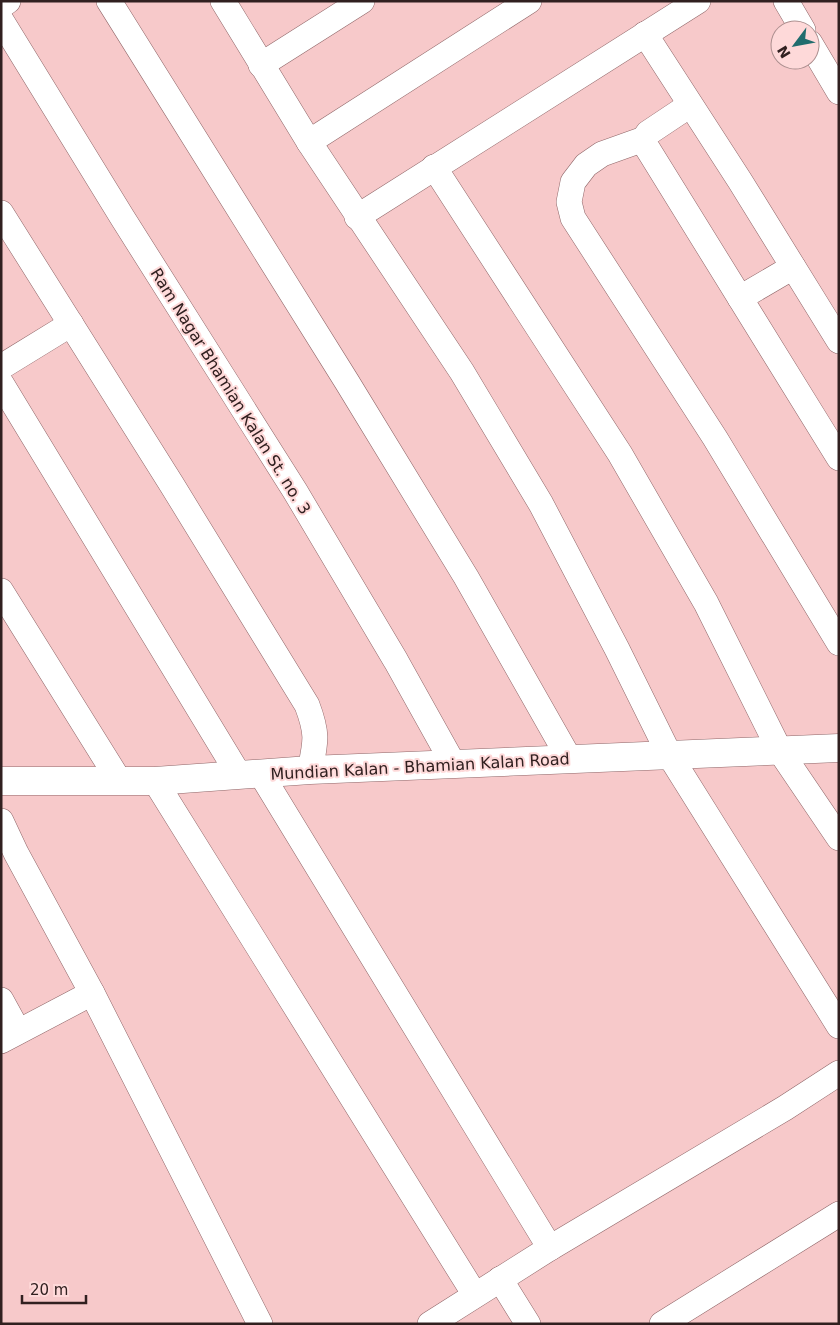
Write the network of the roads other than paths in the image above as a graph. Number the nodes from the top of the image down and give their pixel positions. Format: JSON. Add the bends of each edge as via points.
{"nodes":[{"id":1,"x":8,"y":1,"type":"edge"},
{"id":2,"x":109,"y":1,"type":"edge"},
{"id":3,"x":223,"y":1,"type":"edge"},
{"id":4,"x":362,"y":1,"type":"edge"},
{"id":5,"x":529,"y":1,"type":"edge"},
{"id":6,"x":786,"y":1,"type":"edge"},
{"id":7,"x":696,"y":2,"type":"edge"},
{"id":8,"x":1,"y":6,"type":"edge"},
{"id":9,"x":1,"y":20,"type":"edge"},
{"id":10,"x":797,"y":20,"type":"edge"},
{"id":11,"x":645,"y":34,"type":"junction"},
{"id":12,"x":820,"y":60,"type":"edge"},
{"id":13,"x":261,"y":65,"type":"junction"},
{"id":14,"x":839,"y":92,"type":"edge"},
{"id":15,"x":690,"y":104,"type":"junction"},
{"id":16,"x":644,"y":139,"type":"junction"},
{"id":17,"x":309,"y":142,"type":"junction"},
{"id":18,"x":434,"y":168,"type":"junction"},
{"id":19,"x":1,"y":213,"type":"edge"},
{"id":20,"x":357,"y":217,"type":"junction"},
{"id":21,"x":793,"y":267,"type":"junction"},
{"id":22,"x":740,"y":298,"type":"junction"},
{"id":23,"x":71,"y":324,"type":"junction"},
{"id":24,"x":839,"y":341,"type":"edge"},
{"id":25,"x":1,"y":367,"type":"edge"},
{"id":26,"x":1,"y":383,"type":"edge"},
{"id":27,"x":839,"y":458,"type":"edge"},
{"id":28,"x":1,"y":591,"type":"edge"},
{"id":29,"x":839,"y":643,"type":"edge"},
{"id":30,"x":839,"y":748,"type":"edge"},
{"id":31,"x":780,"y":751,"type":"junction"},
{"id":32,"x":670,"y":756,"type":"junction"},
{"id":33,"x":570,"y":760,"type":"junction"},
{"id":34,"x":454,"y":765,"type":"junction"},
{"id":35,"x":310,"y":770,"type":"junction"},
{"id":36,"x":250,"y":774,"type":"junction"},
{"id":37,"x":1,"y":780,"type":"edge"},
{"id":38,"x":155,"y":781,"type":"junction"},
{"id":39,"x":120,"y":782,"type":"junction"},
{"id":40,"x":1,"y":821,"type":"edge"},
{"id":41,"x":839,"y":838,"type":"edge"},
{"id":42,"x":92,"y":992,"type":"junction"},
{"id":43,"x":1,"y":1000,"type":"edge"},
{"id":44,"x":839,"y":1026,"type":"edge"},
{"id":45,"x":10,"y":1036,"type":"edge"},
{"id":46,"x":839,"y":1073,"type":"edge"},
{"id":47,"x":839,"y":1214,"type":"edge"},
{"id":48,"x":550,"y":1248,"type":"junction"},
{"id":49,"x":500,"y":1279,"type":"junction"},
{"id":50,"x":475,"y":1295,"type":"junction"},
{"id":51,"x":260,"y":1324,"type":"edge"},
{"id":52,"x":430,"y":1324,"type":"edge"},
{"id":53,"x":528,"y":1324,"type":"edge"},
{"id":54,"x":662,"y":1324,"type":"edge"}],
"edges":[{"from":1,"to":8,"type":"street"},
{"from":2,"to":33,"type":"street","via":[[461,569]]},
{"from":3,"to":13,"type":"street"},
{"from":4,"to":13,"type":"street"},
{"from":5,"to":17,"type":"street"},
{"from":6,"to":10,"type":"street"},
{"from":7,"to":11,"type":"street"},
{"from":9,"to":34,"type":"street","name":"Ram Nagar Bhamian Kalan St. no. 3","via":[[295,491]]},
{"from":11,"to":15,"type":"street"},
{"from":11,"to":18,"type":"street"},
{"from":12,"to":14,"type":"street"},
{"from":13,"to":17,"type":"street"},
{"from":15,"to":16,"type":"street"},
{"from":15,"to":21,"type":"street"},
{"from":16,"to":22,"type":"street"},
{"from":16,"to":29,"type":"street","via":[[602,154],[586,165],[573,182],[569,202],[573,218],[715,438]]},
{"from":17,"to":20,"type":"street"},
{"from":18,"to":20,"type":"street"},
{"from":18,"to":31,"type":"street","via":[[620,454],[706,603]]},
{"from":19,"to":23,"type":"street"},
{"from":20,"to":32,"type":"street","via":[[462,372],[541,504]]},
{"from":21,"to":22,"type":"street"},
{"from":21,"to":24,"type":"street"},
{"from":22,"to":27,"type":"street"},
{"from":23,"to":25,"type":"street"},
{"from":23,"to":35,"type":"street","via":[[307,705],[315,727]]},
{"from":26,"to":36,"type":"street"},
{"from":28,"to":39,"type":"street"},
{"from":30,"to":31,"type":"street","name":"Mundian Kalan - Bhamian Kalan Road"},
{"from":31,"to":32,"type":"street","name":"Mundian Kalan - Bhamian Kalan Road"},
{"from":31,"to":41,"type":"street"},
{"from":32,"to":33,"type":"street","name":"Mundian Kalan - Bhamian Kalan Road"},
{"from":32,"to":44,"type":"street"},
{"from":33,"to":34,"type":"street","name":"Mundian Kalan - Bhamian Kalan Road"},
{"from":34,"to":35,"type":"street","name":"Mundian Kalan - Bhamian Kalan Road"},
{"from":35,"to":36,"type":"street","name":"Mundian Kalan - Bhamian Kalan Road"},
{"from":36,"to":38,"type":"street","name":"Mundian Kalan - Bhamian Kalan Road"},
{"from":36,"to":48,"type":"street"},
{"from":37,"to":39,"type":"street","name":"Mundian Kalan - Bhamian Kalan Road"},
{"from":38,"to":39,"type":"street","name":"Mundian Kalan - Bhamian Kalan Road"},
{"from":38,"to":50,"type":"street"},
{"from":40,"to":42,"type":"street"},
{"from":42,"to":45,"type":"street"},
{"from":42,"to":51,"type":"street"},
{"from":43,"to":45,"type":"street"},
{"from":46,"to":48,"type":"street"},
{"from":47,"to":54,"type":"street"},
{"from":48,"to":49,"type":"street"},
{"from":49,"to":50,"type":"street"},
{"from":49,"to":53,"type":"street"},
{"from":50,"to":52,"type":"street"}]}
